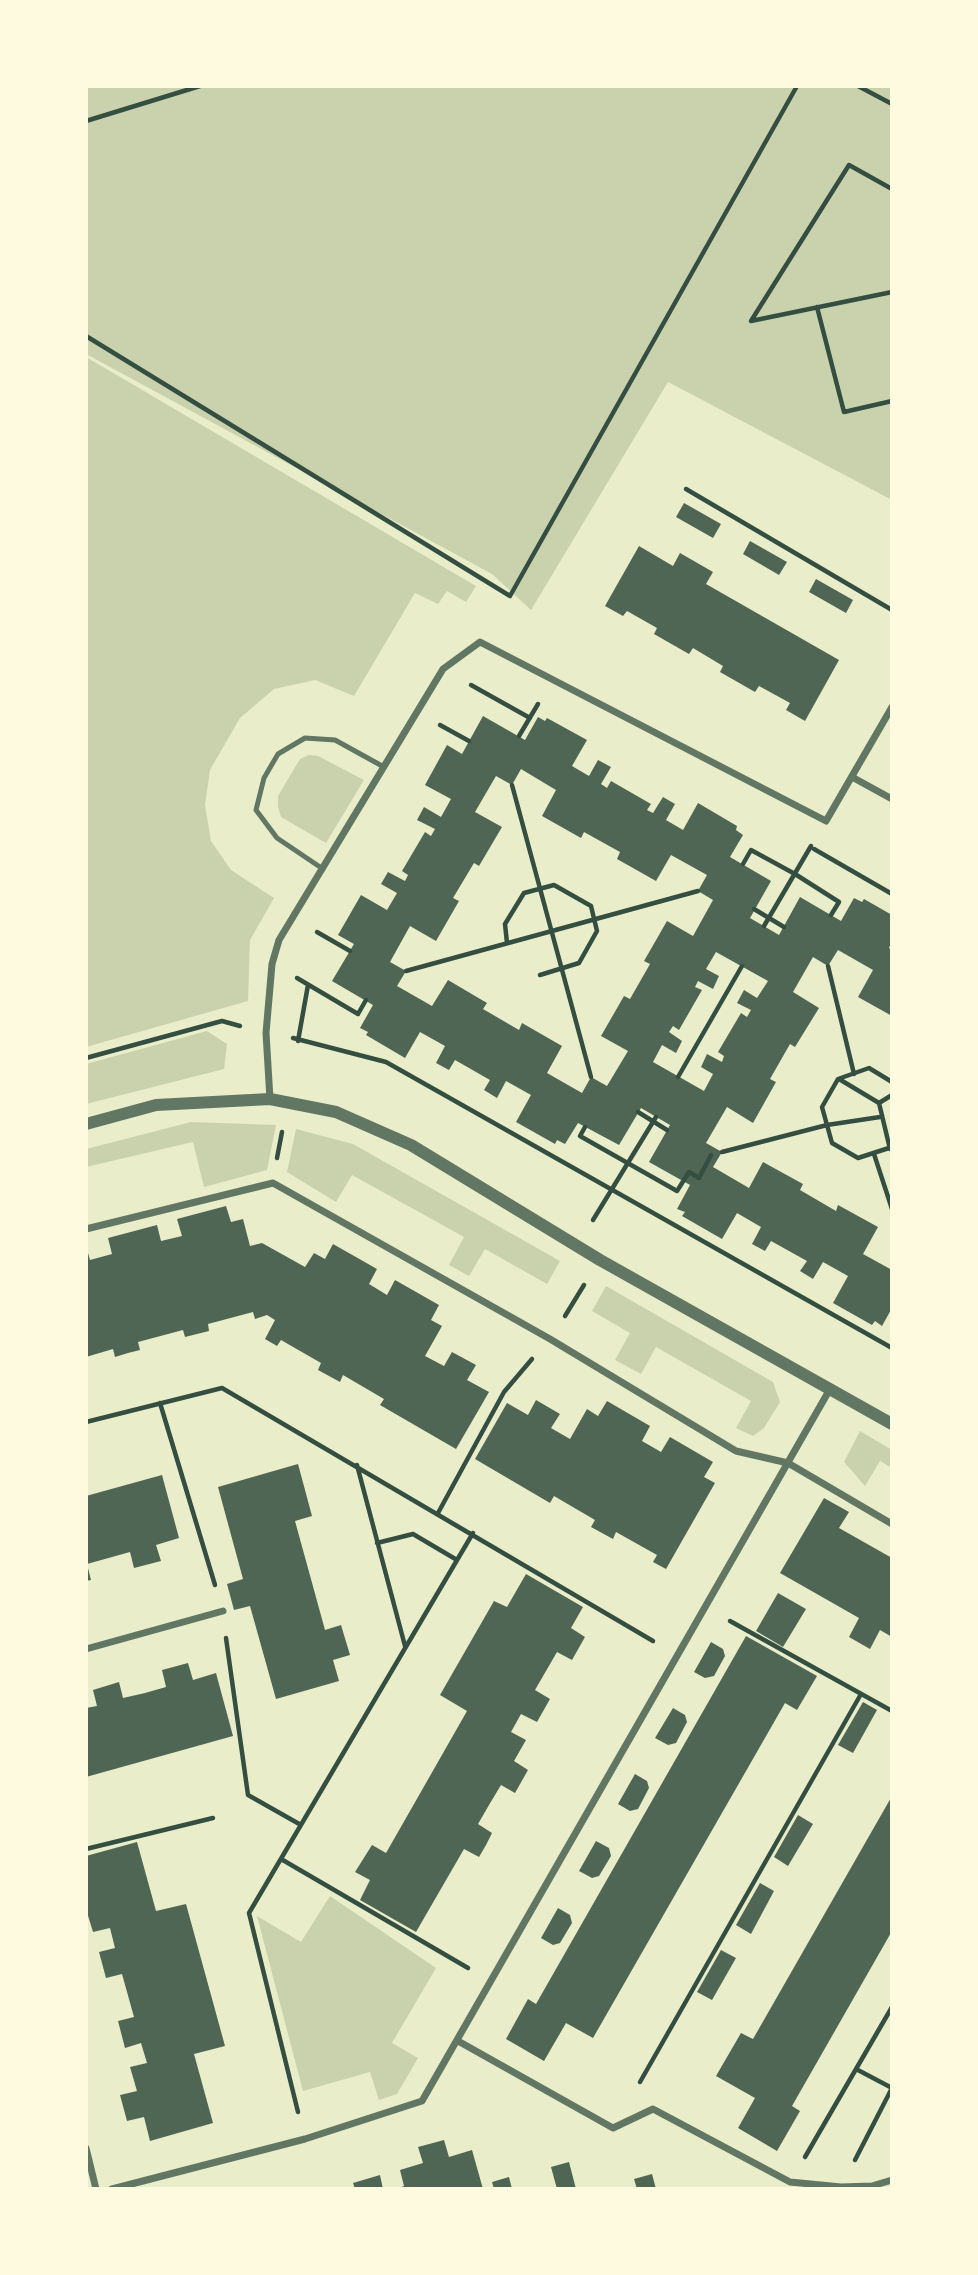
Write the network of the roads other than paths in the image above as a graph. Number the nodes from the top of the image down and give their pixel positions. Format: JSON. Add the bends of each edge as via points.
{"nodes":[{"id":1,"x":892,"y":707,"type":"edge"},
{"id":2,"x":384,"y":766,"type":"junction"},
{"id":3,"x":852,"y":776,"type":"junction"},
{"id":4,"x":892,"y":799,"type":"edge"},
{"id":5,"x":323,"y":869,"type":"junction"},
{"id":6,"x":270,"y":1099,"type":"junction"},
{"id":7,"x":86,"y":1124,"type":"edge"},
{"id":8,"x":86,"y":1228,"type":"edge"},
{"id":9,"x":830,"y":1389,"type":"junction"},
{"id":10,"x":892,"y":1424,"type":"edge"},
{"id":11,"x":788,"y":1463,"type":"junction"},
{"id":12,"x":892,"y":1524,"type":"edge"},
{"id":13,"x":223,"y":1611,"type":"dead end"},
{"id":14,"x":86,"y":1649,"type":"edge"},
{"id":15,"x":458,"y":2041,"type":"junction"},
{"id":16,"x":86,"y":2148,"type":"edge"},
{"id":17,"x":892,"y":2180,"type":"edge"},
{"id":18,"x":96,"y":2189,"type":"edge"},
{"id":19,"x":112,"y":2189,"type":"edge"}],
"edges":[{"from":1,"to":3,"type":"street"},
{"from":2,"to":3,"type":"street","via":[[443,669],[480,642],[826,821]]},
{"from":2,"to":5,"type":"street"},
{"from":2,"to":5,"type":"lane","via":[[335,740],[304,738],[273,762],[256,810],[276,838]]},
{"from":3,"to":4,"type":"street"},
{"from":5,"to":6,"type":"street","via":[[279,940],[272,964],[266,1033]]},
{"from":6,"to":7,"type":"street","via":[[156,1105]]},
{"from":6,"to":9,"type":"street","via":[[336,1112],[411,1145],[600,1260]]},
{"from":8,"to":11,"type":"street","via":[[273,1183],[550,1339],[736,1451]]},
{"from":9,"to":10,"type":"street"},
{"from":9,"to":11,"type":"street"},
{"from":11,"to":12,"type":"street"},
{"from":11,"to":15,"type":"street"},
{"from":13,"to":14,"type":"street"},
{"from":15,"to":17,"type":"street","via":[[613,2128],[653,2109],[790,2182],[841,2187]]},
{"from":15,"to":19,"type":"street","via":[[422,2101],[305,2139]]},
{"from":16,"to":18,"type":"street"}]}
